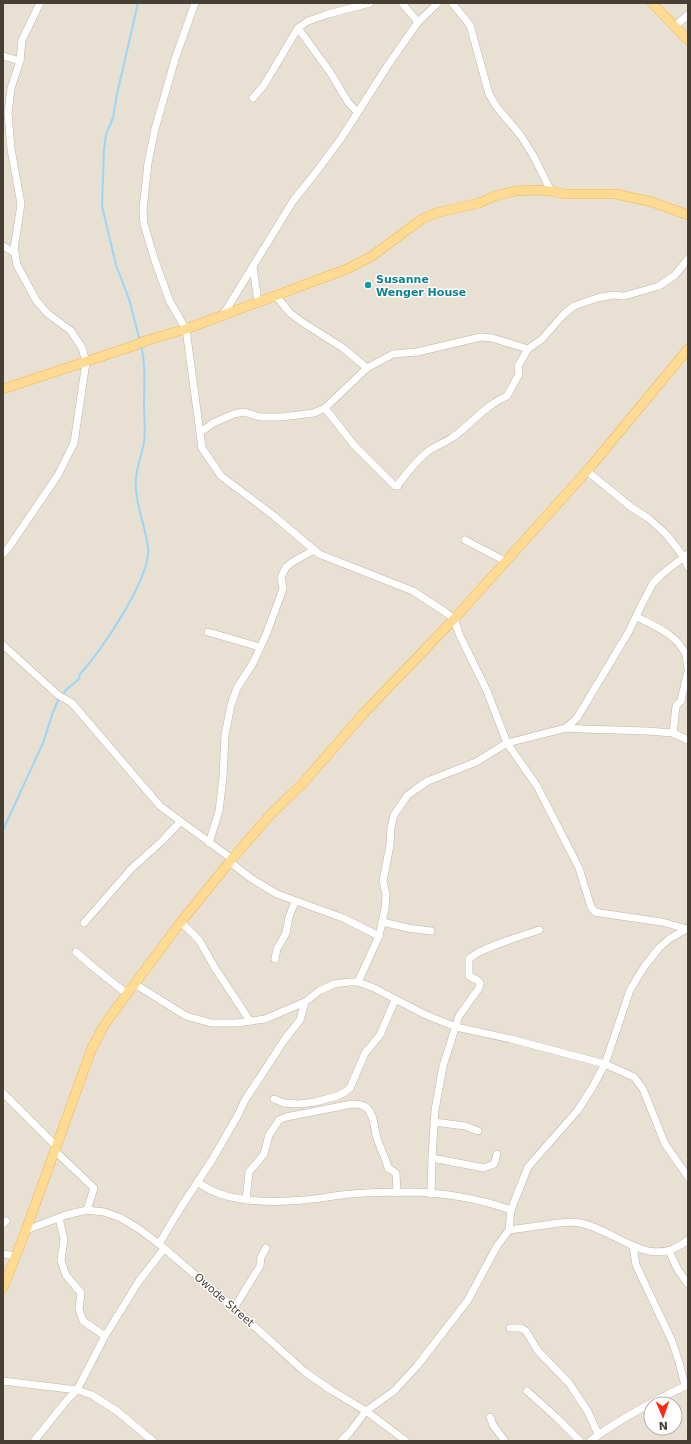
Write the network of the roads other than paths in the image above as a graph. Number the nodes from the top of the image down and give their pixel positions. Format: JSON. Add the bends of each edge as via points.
{"nodes":[{"id":1,"x":40,"y":3,"type":"edge"},
{"id":2,"x":195,"y":3,"type":"edge"},
{"id":3,"x":370,"y":3,"type":"edge"},
{"id":4,"x":402,"y":3,"type":"edge"},
{"id":5,"x":438,"y":3,"type":"edge"},
{"id":6,"x":452,"y":3,"type":"edge"},
{"id":7,"x":652,"y":3,"type":"edge"},
{"id":8,"x":688,"y":15,"type":"edge"},
{"id":9,"x":418,"y":22,"type":"junction"},
{"id":10,"x":675,"y":26,"type":"junction"},
{"id":11,"x":298,"y":28,"type":"junction"},
{"id":12,"x":688,"y":40,"type":"edge"},
{"id":13,"x":3,"y":56,"type":"edge"},
{"id":14,"x":20,"y":61,"type":"junction"},
{"id":15,"x":253,"y":98,"type":"dead end"},
{"id":16,"x":357,"y":112,"type":"junction"},
{"id":17,"x":551,"y":191,"type":"junction"},
{"id":18,"x":688,"y":215,"type":"edge"},
{"id":19,"x":3,"y":246,"type":"edge"},
{"id":20,"x":15,"y":253,"type":"junction"},
{"id":21,"x":688,"y":259,"type":"edge"},
{"id":22,"x":253,"y":267,"type":"junction"},
{"id":23,"x":276,"y":296,"type":"junction"},
{"id":24,"x":258,"y":302,"type":"junction"},
{"id":25,"x":223,"y":315,"type":"junction"},
{"id":26,"x":186,"y":329,"type":"junction"},
{"id":27,"x":528,"y":349,"type":"junction"},
{"id":28,"x":688,"y":349,"type":"edge"},
{"id":29,"x":86,"y":362,"type":"junction"},
{"id":30,"x":368,"y":368,"type":"junction"},
{"id":31,"x":3,"y":389,"type":"edge"},
{"id":32,"x":325,"y":408,"type":"junction"},
{"id":33,"x":201,"y":432,"type":"junction"},
{"id":34,"x":587,"y":471,"type":"junction"},
{"id":35,"x":465,"y":540,"type":"dead end"},
{"id":36,"x":314,"y":550,"type":"junction"},
{"id":37,"x":3,"y":554,"type":"edge"},
{"id":38,"x":686,"y":556,"type":"edge"},
{"id":39,"x":505,"y":561,"type":"junction"},
{"id":40,"x":688,"y":567,"type":"edge"},
{"id":41,"x":637,"y":617,"type":"junction"},
{"id":42,"x":454,"y":619,"type":"junction"},
{"id":43,"x":208,"y":632,"type":"dead end"},
{"id":44,"x":3,"y":645,"type":"edge"},
{"id":45,"x":260,"y":647,"type":"junction"},
{"id":46,"x":688,"y":669,"type":"edge"},
{"id":47,"x":566,"y":728,"type":"junction"},
{"id":48,"x":673,"y":733,"type":"junction"},
{"id":49,"x":688,"y":740,"type":"edge"},
{"id":50,"x":506,"y":743,"type":"junction"},
{"id":51,"x":180,"y":822,"type":"junction"},
{"id":52,"x":209,"y":843,"type":"junction"},
{"id":53,"x":231,"y":860,"type":"junction"},
{"id":54,"x":295,"y":902,"type":"junction"},
{"id":55,"x":181,"y":922,"type":"junction"},
{"id":56,"x":382,"y":922,"type":"junction"},
{"id":57,"x":84,"y":923,"type":"dead end"},
{"id":58,"x":687,"y":928,"type":"edge"},
{"id":59,"x":539,"y":930,"type":"dead end"},
{"id":60,"x":431,"y":931,"type":"dead end"},
{"id":61,"x":379,"y":936,"type":"junction"},
{"id":62,"x":76,"y":952,"type":"dead end"},
{"id":63,"x":275,"y":959,"type":"dead end"},
{"id":64,"x":358,"y":982,"type":"junction"},
{"id":65,"x":135,"y":984,"type":"junction"},
{"id":66,"x":128,"y":994,"type":"junction"},
{"id":67,"x":395,"y":1000,"type":"junction"},
{"id":68,"x":305,"y":1002,"type":"junction"},
{"id":69,"x":250,"y":1021,"type":"junction"},
{"id":70,"x":456,"y":1026,"type":"junction"},
{"id":71,"x":605,"y":1064,"type":"junction"},
{"id":72,"x":3,"y":1093,"type":"edge"},
{"id":73,"x":274,"y":1099,"type":"dead end"},
{"id":74,"x":434,"y":1122,"type":"junction"},
{"id":75,"x":478,"y":1131,"type":"dead end"},
{"id":76,"x":55,"y":1149,"type":"junction"},
{"id":77,"x":497,"y":1154,"type":"dead end"},
{"id":78,"x":432,"y":1158,"type":"junction"},
{"id":79,"x":688,"y":1177,"type":"edge"},
{"id":80,"x":198,"y":1182,"type":"junction"},
{"id":81,"x":397,"y":1193,"type":"junction"},
{"id":82,"x":431,"y":1194,"type":"junction"},
{"id":83,"x":246,"y":1200,"type":"junction"},
{"id":84,"x":86,"y":1210,"type":"junction"},
{"id":85,"x":511,"y":1210,"type":"junction"},
{"id":86,"x":59,"y":1218,"type":"junction"},
{"id":87,"x":26,"y":1230,"type":"junction"},
{"id":88,"x":509,"y":1230,"type":"junction"},
{"id":89,"x":688,"y":1241,"type":"edge"},
{"id":90,"x":162,"y":1246,"type":"junction"},
{"id":91,"x":633,"y":1246,"type":"junction"},
{"id":92,"x":266,"y":1248,"type":"dead end"},
{"id":93,"x":669,"y":1251,"type":"junction"},
{"id":94,"x":3,"y":1254,"type":"edge"},
{"id":95,"x":16,"y":1256,"type":"junction"},
{"id":96,"x":688,"y":1284,"type":"edge"},
{"id":97,"x":3,"y":1288,"type":"edge"},
{"id":98,"x":234,"y":1308,"type":"junction"},
{"id":99,"x":510,"y":1328,"type":"dead end"},
{"id":100,"x":105,"y":1336,"type":"junction"},
{"id":101,"x":3,"y":1381,"type":"edge"},
{"id":102,"x":686,"y":1386,"type":"edge"},
{"id":103,"x":77,"y":1390,"type":"junction"},
{"id":104,"x":527,"y":1391,"type":"dead end"},
{"id":105,"x":366,"y":1411,"type":"junction"},
{"id":106,"x":490,"y":1417,"type":"dead end"},
{"id":107,"x":598,"y":1434,"type":"junction"},
{"id":108,"x":34,"y":1441,"type":"edge"},
{"id":109,"x":153,"y":1441,"type":"edge"},
{"id":110,"x":341,"y":1441,"type":"edge"},
{"id":111,"x":406,"y":1441,"type":"edge"},
{"id":112,"x":505,"y":1441,"type":"edge"},
{"id":113,"x":580,"y":1441,"type":"edge"},
{"id":114,"x":590,"y":1441,"type":"edge"}],
"edges":[{"from":1,"to":14,"type":"street","via":[[22,40]]},
{"from":2,"to":26,"type":"street","via":[[175,59],[155,129],[143,209],[144,224],[170,302]]},
{"from":3,"to":11,"type":"street","via":[[328,14],[308,21]]},
{"from":4,"to":9,"type":"street"},
{"from":5,"to":9,"type":"street"},
{"from":6,"to":17,"type":"street","via":[[470,25],[488,94],[521,136]]},
{"from":7,"to":10,"type":"main road"},
{"from":8,"to":10,"type":"street"},
{"from":9,"to":16,"type":"street"},
{"from":10,"to":12,"type":"main road"},
{"from":11,"to":15,"type":"street","via":[[264,85]]},
{"from":11,"to":16,"type":"street"},
{"from":13,"to":14,"type":"street"},
{"from":14,"to":20,"type":"street","via":[[11,88],[8,113],[11,149],[22,204]]},
{"from":16,"to":22,"type":"street","via":[[342,137],[293,201]]},
{"from":17,"to":18,"type":"main road","via":[[564,194],[616,194],[652,202]]},
{"from":17,"to":23,"type":"main road","via":[[516,191],[436,213],[422,219],[372,256],[347,269]]},
{"from":19,"to":20,"type":"street"},
{"from":20,"to":29,"type":"street","via":[[17,265],[36,300],[47,313],[71,331],[82,348]]},
{"from":21,"to":27,"type":"street","via":[[675,274],[658,286],[624,296],[597,298],[574,306],[542,339]]},
{"from":22,"to":24,"type":"street"},
{"from":22,"to":25,"type":"street"},
{"from":23,"to":24,"type":"main road"},
{"from":23,"to":30,"type":"street","via":[[290,313]]},
{"from":24,"to":25,"type":"main road"},
{"from":25,"to":26,"type":"main road"},
{"from":26,"to":29,"type":"main road"},
{"from":26,"to":33,"type":"street"},
{"from":27,"to":30,"type":"street","via":[[492,338],[477,338],[417,352],[393,354]]},
{"from":27,"to":32,"type":"street","via":[[518,366],[520,374],[507,396],[481,412],[452,438],[426,453],[398,486],[395,486],[354,445]]},
{"from":28,"to":34,"type":"main road"},
{"from":29,"to":31,"type":"main road"},
{"from":29,"to":37,"type":"street","via":[[74,443],[58,475]]},
{"from":30,"to":32,"type":"street"},
{"from":32,"to":33,"type":"street","via":[[314,413],[281,417],[260,417],[244,412],[213,423]]},
{"from":33,"to":36,"type":"street","via":[[202,448],[221,476]]},
{"from":34,"to":38,"type":"street","via":[[631,508],[648,518]]},
{"from":34,"to":39,"type":"main road"},
{"from":35,"to":39,"type":"street"},
{"from":36,"to":42,"type":"street","via":[[413,591]]},
{"from":36,"to":45,"type":"street","via":[[286,567],[281,577],[283,588]]},
{"from":38,"to":40,"type":"street"},
{"from":38,"to":41,"type":"street","via":[[653,583]]},
{"from":39,"to":42,"type":"main road"},
{"from":41,"to":46,"type":"street","via":[[656,626],[675,640],[685,655]]},
{"from":41,"to":47,"type":"street","via":[[577,718]]},
{"from":42,"to":50,"type":"street"},
{"from":42,"to":53,"type":"main road","via":[[363,714]]},
{"from":43,"to":45,"type":"street"},
{"from":44,"to":51,"type":"street","via":[[58,695],[72,703],[160,806]]},
{"from":45,"to":52,"type":"street","via":[[231,705],[225,735],[219,812]]},
{"from":46,"to":48,"type":"street","via":[[681,700],[676,706]]},
{"from":47,"to":48,"type":"street"},
{"from":47,"to":50,"type":"street"},
{"from":48,"to":49,"type":"street"},
{"from":50,"to":56,"type":"street","via":[[476,762],[428,781],[407,796],[394,815],[391,827],[383,881],[386,895]]},
{"from":50,"to":58,"type":"street","via":[[537,786],[579,868],[591,907],[595,912]]},
{"from":51,"to":52,"type":"street"},
{"from":51,"to":57,"type":"street","via":[[131,869]]},
{"from":52,"to":53,"type":"street"},
{"from":53,"to":54,"type":"street","via":[[277,894]]},
{"from":53,"to":55,"type":"main road"},
{"from":54,"to":61,"type":"street","via":[[321,909]]},
{"from":54,"to":63,"type":"street"},
{"from":55,"to":65,"type":"main road"},
{"from":55,"to":69,"type":"street","via":[[199,940]]},
{"from":56,"to":60,"type":"street"},
{"from":56,"to":61,"type":"street"},
{"from":58,"to":71,"type":"street","via":[[659,948],[630,990]]},
{"from":59,"to":70,"type":"street","via":[[495,945],[470,957],[469,976],[480,983],[479,988],[459,1016]]},
{"from":61,"to":64,"type":"street"},
{"from":62,"to":66,"type":"street"},
{"from":64,"to":67,"type":"street"},
{"from":64,"to":68,"type":"street","via":[[334,984]]},
{"from":65,"to":66,"type":"main road"},
{"from":65,"to":69,"type":"street","via":[[175,1010],[197,1020],[210,1023]]},
{"from":66,"to":76,"type":"main road","via":[[92,1048]]},
{"from":67,"to":70,"type":"street"},
{"from":67,"to":73,"type":"street","via":[[380,1035],[366,1053],[350,1088],[322,1100],[299,1104]]},
{"from":68,"to":69,"type":"street","via":[[264,1019]]},
{"from":68,"to":80,"type":"street","via":[[300,1020],[243,1103]]},
{"from":70,"to":71,"type":"street"},
{"from":70,"to":74,"type":"street","via":[[443,1066]]},
{"from":71,"to":79,"type":"street","via":[[634,1077],[643,1089],[665,1144]]},
{"from":71,"to":85,"type":"street","via":[[578,1110],[528,1167]]},
{"from":72,"to":76,"type":"street"},
{"from":74,"to":75,"type":"street","via":[[465,1126]]},
{"from":74,"to":78,"type":"street"},
{"from":76,"to":84,"type":"street","via":[[94,1188]]},
{"from":76,"to":87,"type":"main road"},
{"from":77,"to":78,"type":"street","via":[[494,1164],[484,1168]]},
{"from":78,"to":82,"type":"street"},
{"from":80,"to":83,"type":"street","via":[[204,1188],[223,1196]]},
{"from":80,"to":90,"type":"street","via":[[181,1207]]},
{"from":81,"to":82,"type":"street"},
{"from":81,"to":83,"type":"street","via":[[352,1194],[303,1200]]},
{"from":81,"to":83,"type":"street","via":[[396,1173],[388,1168],[368,1109],[362,1105],[352,1104],[279,1120],[270,1135],[264,1154],[248,1172]]},
{"from":82,"to":85,"type":"street","via":[[468,1198]]},
{"from":84,"to":86,"type":"street","name":"Owode Street"},
{"from":84,"to":90,"type":"street","name":"Owode Street","via":[[104,1212],[121,1218]]},
{"from":85,"to":88,"type":"street"},
{"from":86,"to":87,"type":"street","name":"Owode Street"},
{"from":86,"to":100,"type":"street","via":[[64,1240],[61,1260],[66,1275],[81,1293],[79,1309],[84,1321]]},
{"from":87,"to":95,"type":"main road"},
{"from":88,"to":91,"type":"street","via":[[567,1222],[579,1223]]},
{"from":88,"to":105,"type":"street","via":[[494,1251],[468,1300],[417,1366],[394,1391]]},
{"from":89,"to":93,"type":"street"},
{"from":90,"to":98,"type":"street","name":"Owode Street"},
{"from":90,"to":100,"type":"street"},
{"from":91,"to":93,"type":"street","via":[[658,1252]]},
{"from":91,"to":102,"type":"street","via":[[636,1265],[672,1341]]},
{"from":92,"to":98,"type":"street","via":[[260,1266]]},
{"from":93,"to":96,"type":"street"},
{"from":94,"to":95,"type":"street"},
{"from":95,"to":97,"type":"main road"},
{"from":98,"to":105,"type":"street","name":"Owode Street","via":[[305,1372]]},
{"from":99,"to":107,"type":"street","via":[[521,1328],[526,1331],[538,1351],[569,1383],[588,1412]]},
{"from":100,"to":103,"type":"street"},
{"from":101,"to":103,"type":"street"},
{"from":102,"to":107,"type":"street"},
{"from":103,"to":108,"type":"street"},
{"from":103,"to":109,"type":"street","via":[[92,1395],[117,1411]]},
{"from":104,"to":113,"type":"street"},
{"from":105,"to":110,"type":"street"},
{"from":105,"to":111,"type":"street","name":"Owode Street"},
{"from":106,"to":112,"type":"street"},
{"from":107,"to":114,"type":"street"}]}
